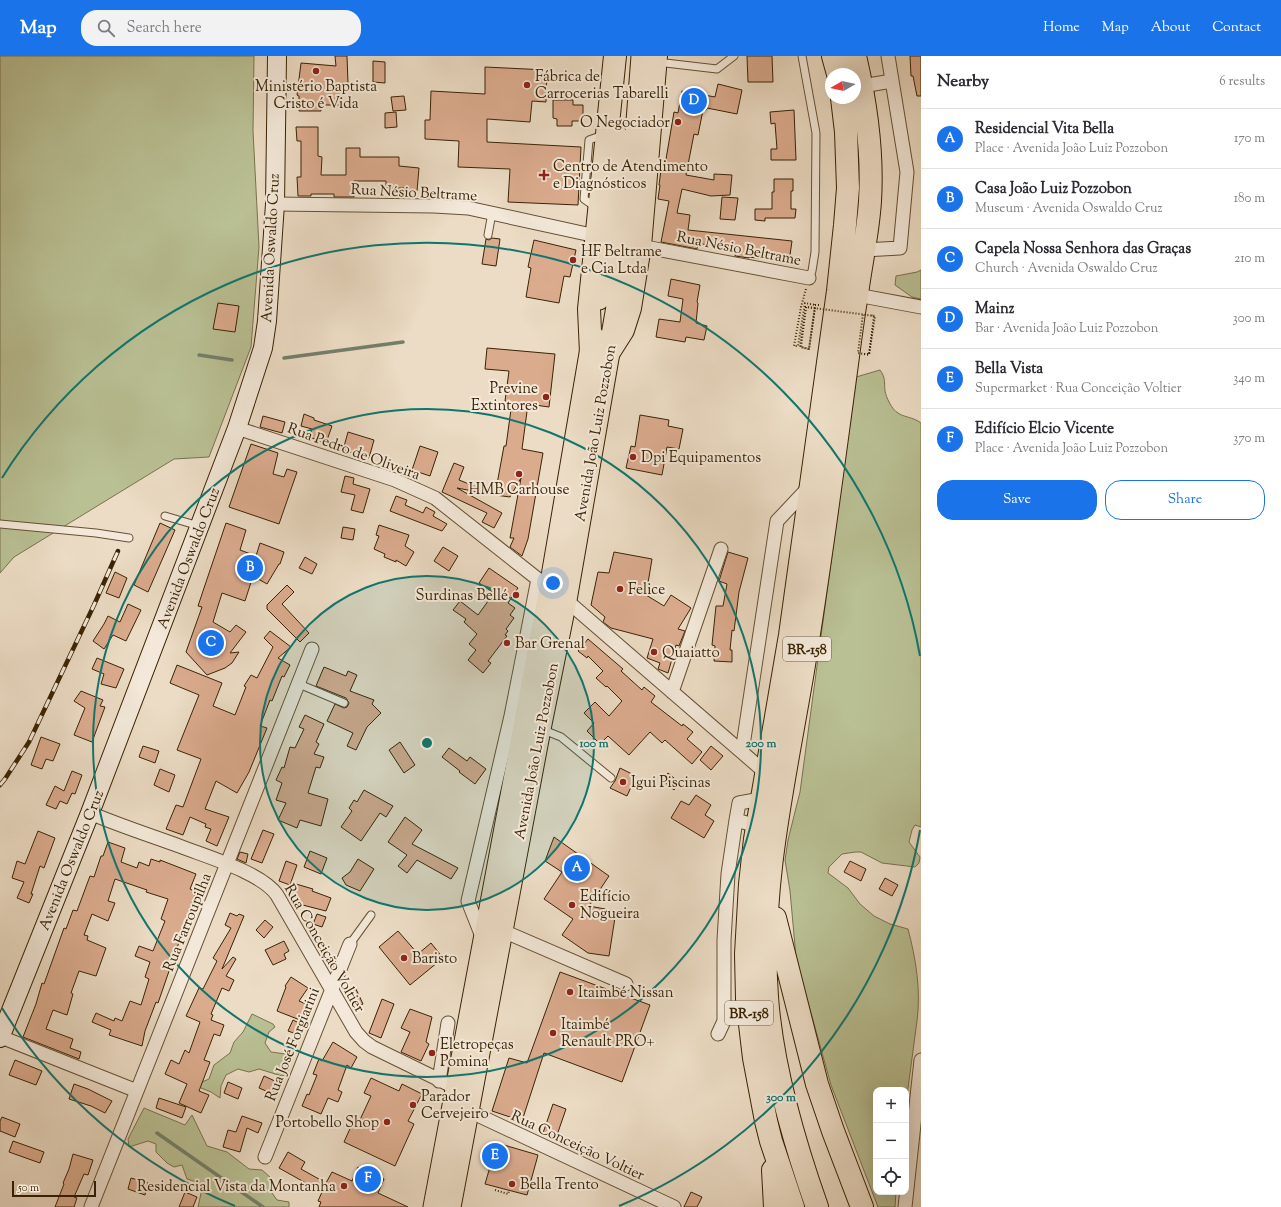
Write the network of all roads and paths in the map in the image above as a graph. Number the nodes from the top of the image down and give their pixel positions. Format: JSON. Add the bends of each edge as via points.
{"nodes":[{"id":1,"x":277,"y":56,"type":"edge"},
{"id":2,"x":615,"y":56,"type":"edge"},
{"id":3,"x":734,"y":56,"type":"edge"},
{"id":4,"x":802,"y":56,"type":"edge"},
{"id":5,"x":833,"y":56,"type":"edge"},
{"id":6,"x":855,"y":56,"type":"edge"},
{"id":7,"x":888,"y":56,"type":"edge"},
{"id":8,"x":651,"y":58,"type":"edge"},
{"id":9,"x":836,"y":68,"type":"edge"},
{"id":10,"x":892,"y":81,"type":"junction"},
{"id":11,"x":862,"y":86,"type":"junction"},
{"id":12,"x":843,"y":104,"type":"edge"},
{"id":13,"x":275,"y":204,"type":"junction"},
{"id":14,"x":492,"y":213,"type":"junction"},
{"id":15,"x":488,"y":235,"type":"dead end"},
{"id":16,"x":596,"y":236,"type":"junction"},
{"id":17,"x":640,"y":246,"type":"junction"},
{"id":18,"x":864,"y":250,"type":"junction"},
{"id":19,"x":809,"y":278,"type":"junction"},
{"id":20,"x":856,"y":295,"type":"junction"},
{"id":21,"x":806,"y":307,"type":"junction"},
{"id":22,"x":921,"y":307,"type":"edge"},
{"id":23,"x":600,"y":352,"type":"junction"},
{"id":24,"x":858,"y":353,"type":"dead end"},
{"id":25,"x":237,"y":428,"type":"junction"},
{"id":26,"x":811,"y":485,"type":"junction"},
{"id":27,"x":165,"y":516,"type":"dead end"},
{"id":28,"x":0,"y":524,"type":"edge"},
{"id":29,"x":200,"y":526,"type":"junction"},
{"id":30,"x":129,"y":538,"type":"dead end"},
{"id":31,"x":721,"y":549,"type":"dead end"},
{"id":32,"x":551,"y":589,"type":"junction"},
{"id":33,"x":312,"y":649,"type":"dead end"},
{"id":34,"x":299,"y":684,"type":"junction"},
{"id":35,"x":672,"y":692,"type":"junction"},
{"id":36,"x":344,"y":703,"type":"dead end"},
{"id":37,"x":540,"y":729,"type":"junction"},
{"id":38,"x":742,"y":752,"type":"junction"},
{"id":39,"x":766,"y":773,"type":"junction"},
{"id":40,"x":611,"y":778,"type":"dead end"},
{"id":41,"x":761,"y":799,"type":"junction"},
{"id":42,"x":90,"y":814,"type":"junction"},
{"id":43,"x":736,"y":820,"type":"junction"},
{"id":44,"x":757,"y":826,"type":"junction"},
{"id":45,"x":228,"y":864,"type":"junction"},
{"id":46,"x":769,"y":892,"type":"junction"},
{"id":47,"x":371,"y":914,"type":"dead end"},
{"id":48,"x":502,"y":932,"type":"junction"},
{"id":49,"x":350,"y":944,"type":"joint"},
{"id":50,"x":626,"y":984,"type":"dead end"},
{"id":51,"x":331,"y":990,"type":"junction"},
{"id":52,"x":448,"y":1023,"type":"dead end"},
{"id":53,"x":718,"y":1034,"type":"dead end"},
{"id":54,"x":0,"y":1038,"type":"edge"},
{"id":55,"x":921,"y":1060,"type":"edge"},
{"id":56,"x":448,"y":1084,"type":"junction"},
{"id":57,"x":137,"y":1091,"type":"junction"},
{"id":58,"x":469,"y":1112,"type":"junction"},
{"id":59,"x":771,"y":1141,"type":"junction"},
{"id":60,"x":265,"y":1157,"type":"dead end"},
{"id":61,"x":495,"y":1190,"type":"dead end"},
{"id":62,"x":509,"y":1191,"type":"dead end"},
{"id":63,"x":91,"y":1207,"type":"edge"},
{"id":64,"x":434,"y":1207,"type":"edge"},
{"id":65,"x":450,"y":1207,"type":"edge"},
{"id":66,"x":674,"y":1207,"type":"edge"},
{"id":67,"x":775,"y":1207,"type":"edge"},
{"id":68,"x":793,"y":1207,"type":"edge"},
{"id":69,"x":818,"y":1207,"type":"edge"},
{"id":70,"x":862,"y":1207,"type":"edge"},
{"id":71,"x":905,"y":1207,"type":"edge"}],
"edges":[{"from":1,"to":13,"type":"street","name":"Avenida Oswaldo Cruz"},
{"from":2,"to":16,"type":"highway"},
{"from":2,"to":23,"type":"main road","name":"Avenida João Luiz Pozzobon","via":[[610,236]]},
{"from":3,"to":8,"type":"lane","via":[[717,69]]},
{"from":4,"to":19,"type":"lane","via":[[816,133],[815,252]]},
{"from":5,"to":9,"type":"highway"},
{"from":6,"to":11,"type":"highway","number":"BR-158"},
{"from":7,"to":10,"type":"street"},
{"from":8,"to":17,"type":"highway"},
{"from":8,"to":23,"type":"main road","name":"Avenida João Luiz Pozzobon","via":[[628,238]]},
{"from":10,"to":11,"type":"street"},
{"from":10,"to":18,"type":"street","via":[[906,172],[900,248]]},
{"from":11,"to":18,"type":"highway","number":"BR-158","via":[[867,126],[870,198]]},
{"from":12,"to":26,"type":"highway","number":"BR-158","via":[[847,172],[845,225]]},
{"from":13,"to":14,"type":"street","name":"Rua Nésio Beltrame","via":[[434,206],[468,208]]},
{"from":13,"to":25,"type":"street","name":"Avenida Oswaldo Cruz","via":[[263,348]]},
{"from":14,"to":15,"type":"lane"},
{"from":14,"to":16,"type":"street","name":"Rua Nésio Beltrame"},
{"from":16,"to":23,"type":"highway","via":[[589,309]]},
{"from":17,"to":19,"type":"street","name":"Rua Nésio Beltrame"},
{"from":17,"to":23,"type":"highway","via":[[630,308],[623,330]]},
{"from":18,"to":20,"type":"highway","number":"BR-158"},
{"from":19,"to":21,"type":"path","bridge":true,"via":[[794,346],[798,346],[805,304],[815,306],[809,348],[800,347]]},
{"from":20,"to":22,"type":"street"},
{"from":20,"to":46,"type":"highway","number":"BR-158","via":[[810,630],[775,840]]},
{"from":21,"to":21,"type":"path","bridge":true,"via":[[800,347],[809,349],[815,308]]},
{"from":21,"to":24,"type":"path","bridge":true,"via":[[874,316],[869,355],[858,353],[863,314],[874,316],[868,354]]},
{"from":23,"to":32,"type":"main road","name":"Avenida João Luiz Pozzobon"},
{"from":25,"to":29,"type":"street","name":"Avenida Oswaldo Cruz"},
{"from":25,"to":32,"type":"street","name":"Rua Pedro de Oliveira","via":[[395,480],[434,498]]},
{"from":26,"to":38,"type":"street","via":[[777,521]]},
{"from":26,"to":39,"type":"highway","number":"BR-158","via":[[790,635]]},
{"from":27,"to":29,"type":"lane"},
{"from":28,"to":30,"type":"lane"},
{"from":29,"to":42,"type":"street","name":"Avenida Oswaldo Cruz"},
{"from":31,"to":35,"type":"street"},
{"from":32,"to":35,"type":"street","name":"Rua Pedro de Oliveira"},
{"from":32,"to":37,"type":"main road","name":"Avenida João Luiz Pozzobon"},
{"from":32,"to":56,"type":"main road","name":"Avenida João Luiz Pozzobon","via":[[484,942]]},
{"from":33,"to":34,"type":"street","name":"Rua Farroupilha"},
{"from":34,"to":36,"type":"lane"},
{"from":34,"to":45,"type":"street","name":"Rua Farroupilha"},
{"from":35,"to":38,"type":"street","name":"Rua Pedro de Oliveira"},
{"from":37,"to":40,"type":"lane","via":[[561,738]]},
{"from":37,"to":48,"type":"main road","name":"Avenida João Luiz Pozzobon"},
{"from":38,"to":39,"type":"street","name":"Rua Pedro de Oliveira"},
{"from":39,"to":41,"type":"highway","number":"BR-158"},
{"from":41,"to":43,"type":"street","via":[[738,803]]},
{"from":41,"to":44,"type":"highway","number":"BR-158"},
{"from":42,"to":45,"type":"street","name":"Rua Conceição Voltier"},
{"from":42,"to":54,"type":"street","name":"Avenida Oswaldo Cruz"},
{"from":43,"to":44,"type":"street"},
{"from":43,"to":53,"type":"street","via":[[728,874],[724,940],[724,1021]]},
{"from":44,"to":59,"type":"highway","number":"BR-158","via":[[746,938],[747,999],[754,1058]]},
{"from":45,"to":51,"type":"street","name":"Rua Conceição Voltier","via":[[272,888]]},
{"from":45,"to":57,"type":"street","name":"Rua Farroupilha"},
{"from":46,"to":69,"type":"highway","number":"BR-158","via":[[765,954],[773,1042],[787,1112]]},
{"from":46,"to":70,"type":"highway","number":"BR-158","via":[[817,1084]]},
{"from":47,"to":49,"type":"lane"},
{"from":48,"to":50,"type":"street"},
{"from":48,"to":58,"type":"main road","name":"Avenida João Luiz Pozzobon"},
{"from":49,"to":51,"type":"street","name":"Rua José Forgiarini"},
{"from":51,"to":56,"type":"street","name":"Rua Conceição Voltier","via":[[356,1032],[372,1048]]},
{"from":51,"to":60,"type":"street","name":"Rua José Forgiarini"},
{"from":52,"to":56,"type":"street"},
{"from":54,"to":57,"type":"street"},
{"from":55,"to":71,"type":"street"},
{"from":56,"to":64,"type":"main road","name":"Avenida João Luiz Pozzobon"},
{"from":57,"to":63,"type":"street","name":"Rua Farroupilha"},
{"from":58,"to":65,"type":"main road","name":"Avenida João Luiz Pozzobon"},
{"from":58,"to":66,"type":"street","name":"Rua Conceição Voltier"},
{"from":59,"to":67,"type":"highway","number":"BR-158"},
{"from":59,"to":68,"type":"highway","number":"BR-158"},
{"from":61,"to":62,"type":"path","via":[[508,1194]]}]}
